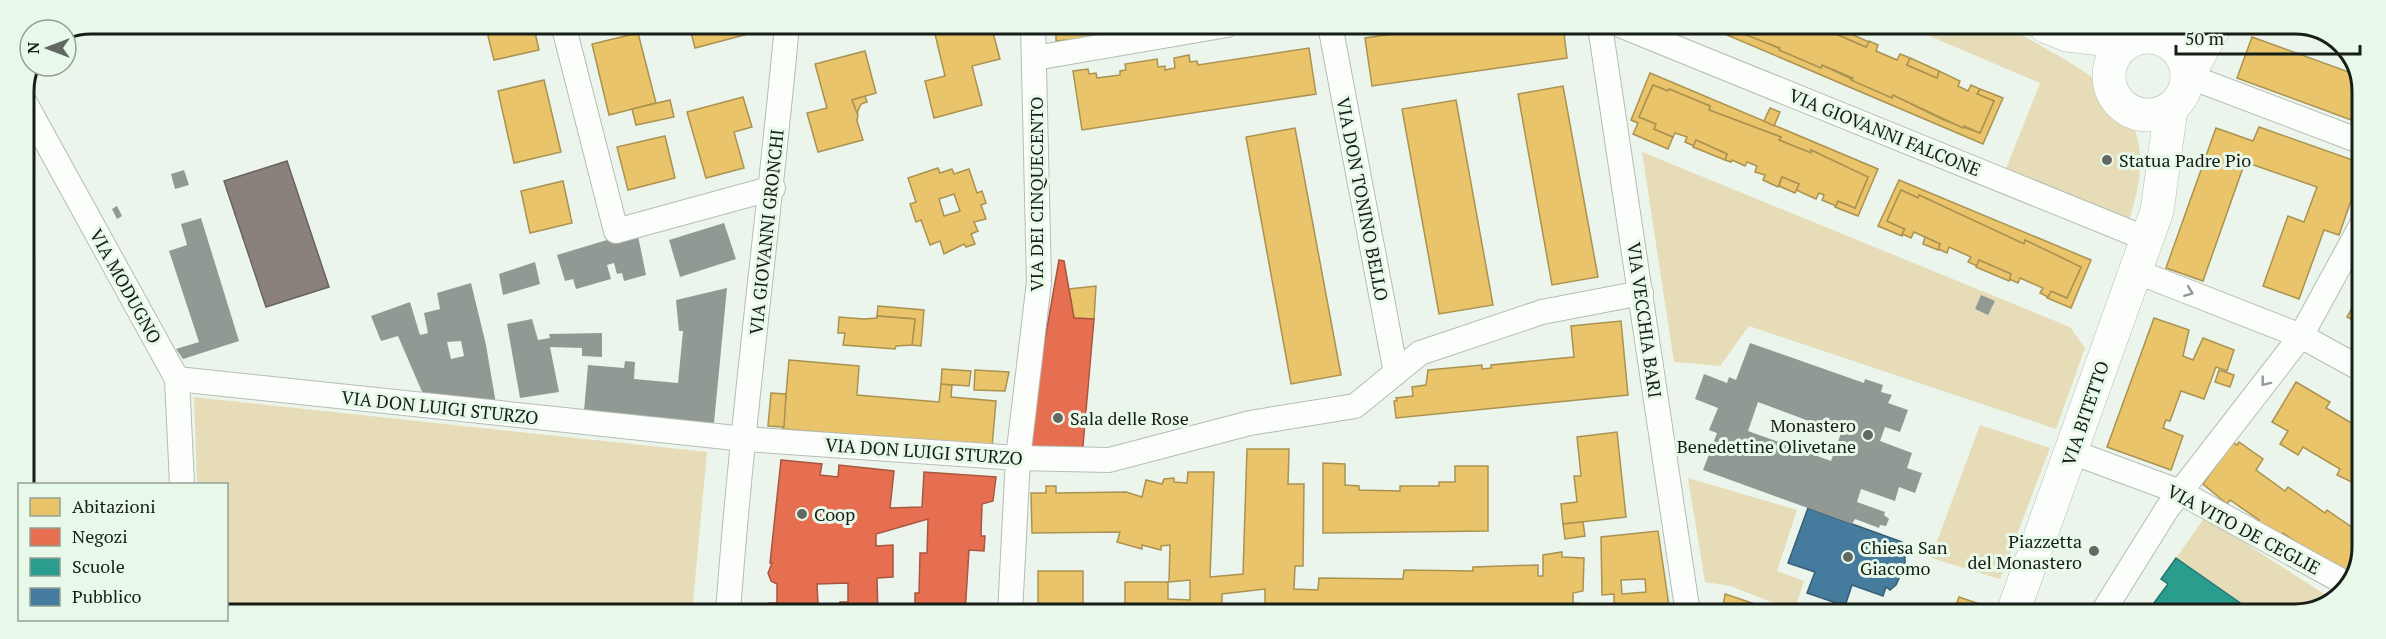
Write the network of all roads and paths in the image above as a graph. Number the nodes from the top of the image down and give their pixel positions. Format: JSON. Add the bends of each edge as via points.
{"nodes":[{"id":1,"x":566,"y":34,"type":"edge"},
{"id":2,"x":786,"y":34,"type":"edge"},
{"id":3,"x":1034,"y":34,"type":"edge"},
{"id":4,"x":1175,"y":34,"type":"edge"},
{"id":5,"x":1332,"y":34,"type":"edge"},
{"id":6,"x":1601,"y":34,"type":"edge"},
{"id":7,"x":1643,"y":34,"type":"edge"},
{"id":8,"x":2060,"y":34,"type":"edge"},
{"id":9,"x":2076,"y":34,"type":"edge"},
{"id":10,"x":2163,"y":34,"type":"edge"},
{"id":11,"x":2171,"y":34,"type":"edge"},
{"id":12,"x":2211,"y":34,"type":"edge"},
{"id":13,"x":2128,"y":42,"type":"junction"},
{"id":14,"x":1035,"y":58,"type":"junction"},
{"id":15,"x":2109,"y":75,"type":"junction"},
{"id":16,"x":2188,"y":76,"type":"junction"},
{"id":17,"x":2156,"y":112,"type":"junction"},
{"id":18,"x":34,"y":119,"type":"edge"},
{"id":19,"x":2351,"y":138,"type":"edge"},
{"id":20,"x":772,"y":188,"type":"junction"},
{"id":21,"x":2152,"y":225,"type":"junction"},
{"id":22,"x":2351,"y":244,"type":"edge"},
{"id":23,"x":2135,"y":271,"type":"junction"},
{"id":24,"x":1641,"y":293,"type":"junction"},
{"id":25,"x":2301,"y":336,"type":"junction"},
{"id":26,"x":2352,"y":364,"type":"edge"},
{"id":27,"x":1396,"y":373,"type":"junction"},
{"id":28,"x":177,"y":379,"type":"junction"},
{"id":29,"x":745,"y":439,"type":"junction"},
{"id":30,"x":2072,"y":452,"type":"junction"},
{"id":31,"x":1018,"y":458,"type":"junction"},
{"id":32,"x":182,"y":483,"type":"edge"},
{"id":33,"x":2180,"y":492,"type":"junction"},
{"id":34,"x":2341,"y":581,"type":"edge"},
{"id":35,"x":729,"y":604,"type":"edge"},
{"id":36,"x":1011,"y":604,"type":"edge"},
{"id":37,"x":1687,"y":604,"type":"edge"},
{"id":38,"x":2016,"y":604,"type":"edge"},
{"id":39,"x":2108,"y":604,"type":"edge"}],
"edges":[{"from":1,"to":20,"type":"street","via":[[616,231]]},
{"from":2,"to":20,"type":"street","name":"VIA GIOVANNI GRONCHI"},
{"from":3,"to":14,"type":"street","name":"VIA DEI CINQUECENTO"},
{"from":4,"to":14,"type":"street"},
{"from":5,"to":27,"type":"street","name":"VIA DON TONINO BELLO"},
{"from":6,"to":24,"type":"street","name":"VIA VECCHIA BARI"},
{"from":7,"to":21,"type":"street","name":"VIA GIOVANNI FALCONE"},
{"from":8,"to":15,"type":"street"},
{"from":9,"to":13,"type":"street"},
{"from":10,"to":13,"type":"street"},
{"from":11,"to":16,"type":"street"},
{"from":12,"to":16,"type":"street"},
{"from":13,"to":15,"type":"street","via":[[2115,55]]},
{"from":14,"to":31,"type":"street","name":"VIA DEI CINQUECENTO","via":[[1039,282]]},
{"from":15,"to":17,"type":"street","via":[[2113,94],[2121,105]]},
{"from":16,"to":17,"type":"street","via":[[2186,89]]},
{"from":16,"to":19,"type":"street"},
{"from":17,"to":21,"type":"street"},
{"from":18,"to":28,"type":"street","name":"VIA MODUGNO"},
{"from":20,"to":29,"type":"street","name":"VIA GIOVANNI GRONCHI"},
{"from":21,"to":23,"type":"street","name":"VIA BITETTO"},
{"from":22,"to":25,"type":"street"},
{"from":23,"to":25,"type":"street","one_way":true},
{"from":23,"to":30,"type":"street","name":"VIA BITETTO"},
{"from":24,"to":27,"type":"street","name":"VIA DON LUIGI STURZO","via":[[1542,312],[1420,353]]},
{"from":24,"to":37,"type":"street","name":"VIA VECCHIA BARI"},
{"from":25,"to":26,"type":"street"},
{"from":25,"to":33,"type":"street","one_way":true},
{"from":27,"to":31,"type":"street","name":"VIA DON LUIGI STURZO","via":[[1355,406],[1250,423],[1109,460]]},
{"from":28,"to":29,"type":"street","name":"VIA DON LUIGI STURZO"},
{"from":28,"to":32,"type":"street","name":"VIA MODUGNO"},
{"from":29,"to":31,"type":"street","name":"VIA DON LUIGI STURZO"},
{"from":29,"to":35,"type":"street","name":"VIA GIOVANNI GRONCHI"},
{"from":30,"to":33,"type":"street","name":"VIA VITO DE CEGLIE"},
{"from":30,"to":38,"type":"street","name":"VIA BITETTO"},
{"from":31,"to":36,"type":"street","name":"VIA DEI CINQUECENTO"},
{"from":33,"to":34,"type":"street","name":"VIA VITO DE CEGLIE"},
{"from":33,"to":39,"type":"street"}]}
